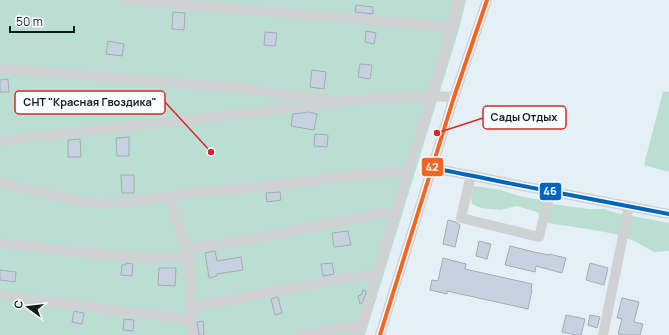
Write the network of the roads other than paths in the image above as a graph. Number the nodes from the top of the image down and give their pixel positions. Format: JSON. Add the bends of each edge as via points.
{"nodes":[{"id":1,"x":124,"y":0,"type":"edge"},
{"id":2,"x":458,"y":0,"type":"edge"},
{"id":3,"x":487,"y":0,"type":"edge"},
{"id":4,"x":452,"y":27,"type":"junction"},
{"id":5,"x":0,"y":69,"type":"edge"},
{"id":6,"x":431,"y":96,"type":"junction"},
{"id":7,"x":454,"y":97,"type":"junction"},
{"id":8,"x":347,"y":101,"type":"junction"},
{"id":9,"x":0,"y":141,"type":"edge"},
{"id":10,"x":432,"y":168,"type":"junction"},
{"id":11,"x":408,"y":171,"type":"junction"},
{"id":12,"x":471,"y":175,"type":"junction"},
{"id":13,"x":0,"y":182,"type":"edge"},
{"id":14,"x":550,"y":192,"type":"junction"},
{"id":15,"x":168,"y":197,"type":"junction"},
{"id":16,"x":629,"y":206,"type":"junction"},
{"id":17,"x":394,"y":214,"type":"junction"},
{"id":18,"x":669,"y":214,"type":"edge"},
{"id":19,"x":0,"y":243,"type":"edge"},
{"id":20,"x":188,"y":253,"type":"junction"},
{"id":21,"x":375,"y":277,"type":"junction"},
{"id":22,"x":0,"y":295,"type":"edge"},
{"id":23,"x":191,"y":307,"type":"junction"},
{"id":24,"x":190,"y":320,"type":"junction"},
{"id":25,"x":360,"y":330,"type":"edge"},
{"id":26,"x":193,"y":335,"type":"edge"},
{"id":27,"x":301,"y":335,"type":"edge"},
{"id":28,"x":380,"y":335,"type":"edge"},
{"id":29,"x":603,"y":335,"type":"edge"}],
"edges":[{"from":1,"to":4,"type":"street"},
{"from":2,"to":4,"type":"street"},
{"from":3,"to":7,"type":"street"},
{"from":4,"to":6,"type":"street"},
{"from":5,"to":8,"type":"street","via":[[243,88]]},
{"from":6,"to":7,"type":"street"},
{"from":6,"to":8,"type":"street"},
{"from":6,"to":11,"type":"street"},
{"from":7,"to":10,"type":"street"},
{"from":8,"to":9,"type":"street"},
{"from":10,"to":12,"type":"street"},
{"from":10,"to":28,"type":"street"},
{"from":11,"to":15,"type":"street"},
{"from":11,"to":17,"type":"street"},
{"from":12,"to":14,"type":"street"},
{"from":12,"to":14,"type":"street","via":[[461,218],[539,237]]},
{"from":13,"to":15,"type":"street","via":[[87,204]]},
{"from":14,"to":16,"type":"street"},
{"from":15,"to":20,"type":"street"},
{"from":16,"to":18,"type":"street"},
{"from":16,"to":29,"type":"street"},
{"from":17,"to":20,"type":"street","via":[[383,213]]},
{"from":17,"to":21,"type":"street"},
{"from":19,"to":20,"type":"street","via":[[150,259]]},
{"from":20,"to":23,"type":"street"},
{"from":21,"to":23,"type":"street","via":[[363,275]]},
{"from":21,"to":25,"type":"street"},
{"from":22,"to":24,"type":"street"},
{"from":23,"to":24,"type":"street"},
{"from":24,"to":26,"type":"street"},
{"from":25,"to":27,"type":"street"}]}
